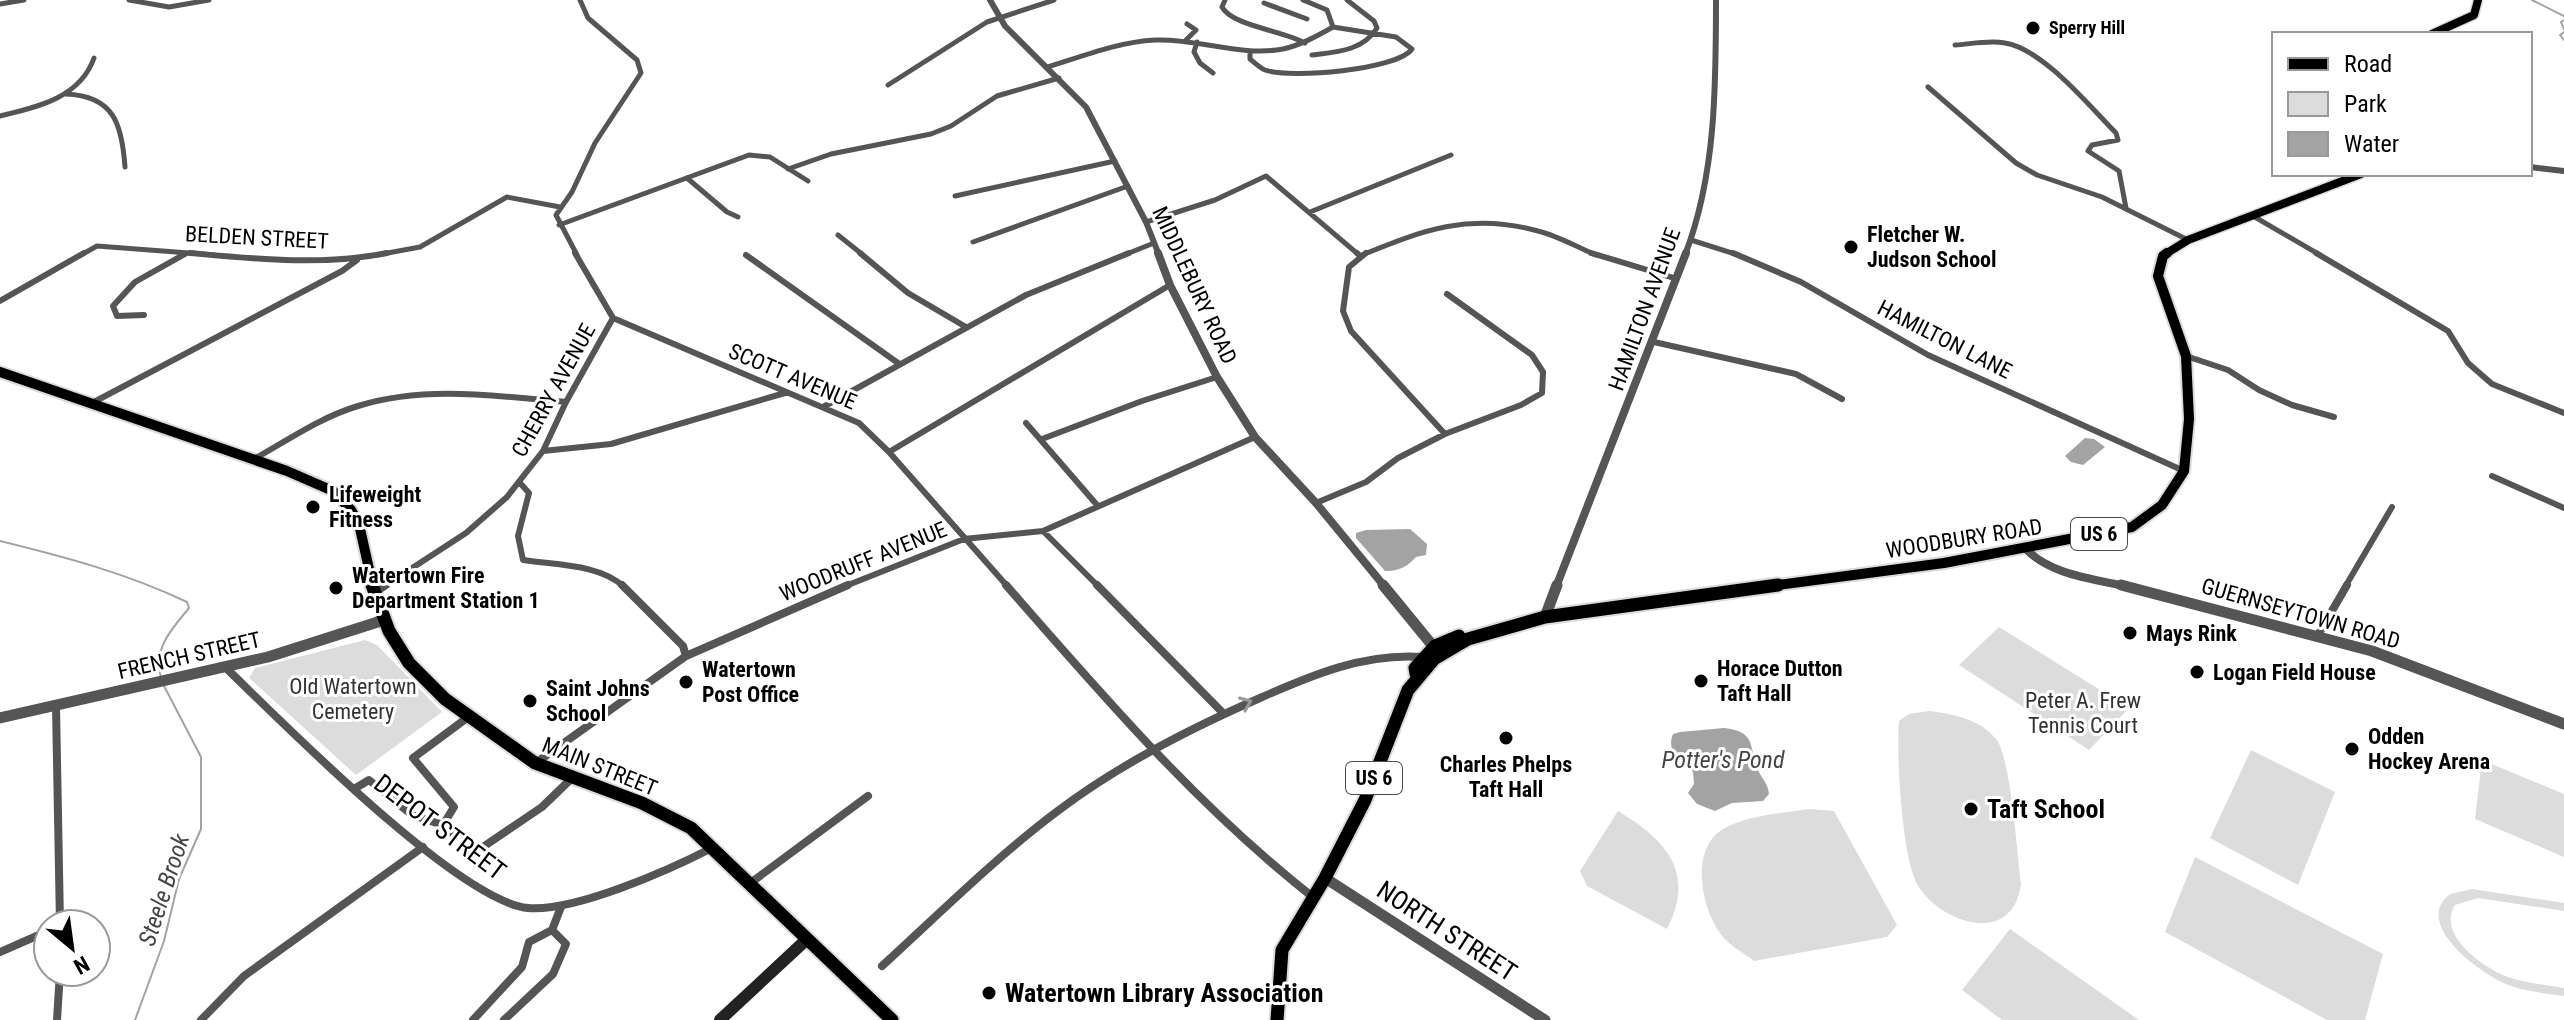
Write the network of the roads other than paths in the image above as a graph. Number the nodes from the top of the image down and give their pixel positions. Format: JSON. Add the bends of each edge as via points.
{"nodes":[{"id":1,"x":24,"y":0,"type":"edge"},
{"id":2,"x":129,"y":0,"type":"edge"},
{"id":3,"x":209,"y":0,"type":"edge"},
{"id":4,"x":580,"y":0,"type":"edge"},
{"id":5,"x":990,"y":0,"type":"edge"},
{"id":6,"x":1054,"y":0,"type":"edge"},
{"id":7,"x":1225,"y":0,"type":"edge"},
{"id":8,"x":1303,"y":0,"type":"edge"},
{"id":9,"x":1347,"y":0,"type":"edge"},
{"id":10,"x":1716,"y":0,"type":"edge"},
{"id":11,"x":2478,"y":0,"type":"edge"},
{"id":12,"x":1264,"y":3,"type":"dead end"},
{"id":13,"x":0,"y":4,"type":"edge"},
{"id":14,"x":1292,"y":5,"type":"dead end"},
{"id":15,"x":1285,"y":9,"type":"junction"},
{"id":16,"x":1000,"y":18,"type":"junction"},
{"id":17,"x":1307,"y":19,"type":"dead end"},
{"id":18,"x":1187,"y":24,"type":"dead end"},
{"id":19,"x":1333,"y":27,"type":"junction"},
{"id":20,"x":2436,"y":32,"type":"edge"},
{"id":21,"x":1375,"y":34,"type":"junction"},
{"id":22,"x":1186,"y":40,"type":"junction"},
{"id":23,"x":1197,"y":42,"type":"junction"},
{"id":24,"x":1305,"y":43,"type":"junction"},
{"id":25,"x":1955,"y":45,"type":"dead end"},
{"id":26,"x":1250,"y":51,"type":"junction"},
{"id":27,"x":1312,"y":55,"type":"dead end"},
{"id":28,"x":94,"y":58,"type":"dead end"},
{"id":29,"x":1048,"y":67,"type":"junction"},
{"id":30,"x":1213,"y":73,"type":"dead end"},
{"id":31,"x":1059,"y":78,"type":"junction"},
{"id":32,"x":888,"y":85,"type":"dead end"},
{"id":33,"x":1928,"y":87,"type":"dead end"},
{"id":34,"x":64,"y":94,"type":"junction"},
{"id":35,"x":0,"y":116,"type":"edge"},
{"id":36,"x":1451,"y":155,"type":"dead end"},
{"id":37,"x":1115,"y":161,"type":"junction"},
{"id":38,"x":125,"y":167,"type":"dead end"},
{"id":39,"x":2532,"y":167,"type":"edge"},
{"id":40,"x":788,"y":169,"type":"junction"},
{"id":41,"x":2564,"y":171,"type":"edge"},
{"id":42,"x":2356,"y":176,"type":"edge"},
{"id":43,"x":687,"y":178,"type":"junction"},
{"id":44,"x":808,"y":181,"type":"dead end"},
{"id":45,"x":1128,"y":186,"type":"junction"},
{"id":46,"x":955,"y":196,"type":"dead end"},
{"id":47,"x":560,"y":207,"type":"junction"},
{"id":48,"x":2126,"y":208,"type":"junction"},
{"id":49,"x":1310,"y":212,"type":"junction"},
{"id":50,"x":2253,"y":216,"type":"junction"},
{"id":51,"x":738,"y":217,"type":"dead end"},
{"id":52,"x":1146,"y":222,"type":"junction"},
{"id":53,"x":559,"y":225,"type":"junction"},
{"id":54,"x":838,"y":235,"type":"dead end"},
{"id":55,"x":1691,"y":240,"type":"junction"},
{"id":56,"x":2188,"y":240,"type":"junction"},
{"id":57,"x":973,"y":242,"type":"dead end"},
{"id":58,"x":1154,"y":243,"type":"junction"},
{"id":59,"x":187,"y":253,"type":"junction"},
{"id":60,"x":746,"y":255,"type":"dead end"},
{"id":61,"x":1360,"y":256,"type":"junction"},
{"id":62,"x":358,"y":259,"type":"junction"},
{"id":63,"x":1674,"y":278,"type":"junction"},
{"id":64,"x":1170,"y":285,"type":"junction"},
{"id":65,"x":1447,"y":294,"type":"dead end"},
{"id":66,"x":0,"y":301,"type":"edge"},
{"id":67,"x":144,"y":315,"type":"dead end"},
{"id":68,"x":613,"y":318,"type":"junction"},
{"id":69,"x":966,"y":327,"type":"junction"},
{"id":70,"x":1654,"y":342,"type":"junction"},
{"id":71,"x":2186,"y":356,"type":"junction"},
{"id":72,"x":898,"y":363,"type":"junction"},
{"id":73,"x":0,"y":372,"type":"edge"},
{"id":74,"x":1217,"y":377,"type":"junction"},
{"id":75,"x":786,"y":393,"type":"junction"},
{"id":76,"x":1842,"y":399,"type":"dead end"},
{"id":77,"x":566,"y":402,"type":"junction"},
{"id":78,"x":92,"y":403,"type":"junction"},
{"id":79,"x":823,"y":407,"type":"junction"},
{"id":80,"x":2564,"y":413,"type":"edge"},
{"id":81,"x":2334,"y":417,"type":"dead end"},
{"id":82,"x":1026,"y":423,"type":"dead end"},
{"id":83,"x":1445,"y":434,"type":"junction"},
{"id":84,"x":1255,"y":437,"type":"junction"},
{"id":85,"x":1042,"y":439,"type":"junction"},
{"id":86,"x":543,"y":451,"type":"junction"},
{"id":87,"x":889,"y":452,"type":"junction"},
{"id":88,"x":253,"y":460,"type":"junction"},
{"id":89,"x":2184,"y":471,"type":"junction"},
{"id":90,"x":2492,"y":476,"type":"dead end"},
{"id":91,"x":520,"y":483,"type":"junction"},
{"id":92,"x":1316,"y":503,"type":"junction"},
{"id":93,"x":1097,"y":505,"type":"junction"},
{"id":94,"x":2392,"y":507,"type":"dead end"},
{"id":95,"x":2564,"y":508,"type":"edge"},
{"id":96,"x":1043,"y":531,"type":"junction"},
{"id":97,"x":964,"y":539,"type":"junction"},
{"id":98,"x":2026,"y":549,"type":"junction"},
{"id":99,"x":374,"y":593,"type":"junction"},
{"id":100,"x":1545,"y":617,"type":"junction"},
{"id":101,"x":384,"y":620,"type":"junction"},
{"id":102,"x":2318,"y":635,"type":"junction"},
{"id":103,"x":1436,"y":650,"type":"junction"},
{"id":104,"x":686,"y":656,"type":"junction"},
{"id":105,"x":1422,"y":657,"type":"junction"},
{"id":106,"x":225,"y":667,"type":"junction"},
{"id":107,"x":1416,"y":675,"type":"junction"},
{"id":108,"x":56,"y":706,"type":"junction"},
{"id":109,"x":1223,"y":713,"type":"junction"},
{"id":110,"x":0,"y":718,"type":"edge"},
{"id":111,"x":467,"y":718,"type":"junction"},
{"id":112,"x":2564,"y":724,"type":"edge"},
{"id":113,"x":1153,"y":753,"type":"junction"},
{"id":114,"x":535,"y":763,"type":"junction"},
{"id":115,"x":572,"y":778,"type":"junction"},
{"id":116,"x":354,"y":789,"type":"junction"},
{"id":117,"x":868,"y":796,"type":"dead end"},
{"id":118,"x":443,"y":825,"type":"junction"},
{"id":119,"x":452,"y":833,"type":"dead end"},
{"id":120,"x":423,"y":847,"type":"junction"},
{"id":121,"x":712,"y":848,"type":"junction"},
{"id":122,"x":480,"y":849,"type":"dead end"},
{"id":123,"x":1325,"y":878,"type":"junction"},
{"id":124,"x":749,"y":884,"type":"junction"},
{"id":125,"x":1314,"y":898,"type":"junction"},
{"id":126,"x":561,"y":907,"type":"junction"},
{"id":127,"x":60,"y":908,"type":"edge"},
{"id":128,"x":552,"y":930,"type":"junction"},
{"id":129,"x":32,"y":938,"type":"edge"},
{"id":130,"x":806,"y":940,"type":"junction"},
{"id":131,"x":0,"y":952,"type":"edge"},
{"id":132,"x":882,"y":966,"type":"dead end"},
{"id":133,"x":60,"y":988,"type":"edge"},
{"id":134,"x":725,"y":1018,"type":"edge"},
{"id":135,"x":57,"y":1020,"type":"edge"},
{"id":136,"x":201,"y":1020,"type":"edge"},
{"id":137,"x":473,"y":1020,"type":"edge"},
{"id":138,"x":504,"y":1020,"type":"edge"},
{"id":139,"x":892,"y":1020,"type":"edge"},
{"id":140,"x":1277,"y":1020,"type":"edge"},
{"id":141,"x":1545,"y":1020,"type":"edge"}],
"edges":[{"from":1,"to":13,"type":"street"},
{"from":2,"to":3,"type":"street","via":[[164,7]]},
{"from":4,"to":47,"type":"street","via":[[588,18],[637,60],[641,73]]},
{"from":5,"to":16,"type":"street","name":"MIDDLEBURY ROAD"},
{"from":6,"to":16,"type":"street"},
{"from":7,"to":24,"type":"street","via":[[1222,7],[1233,18]]},
{"from":8,"to":19,"type":"street","via":[[1327,10]]},
{"from":9,"to":21,"type":"street","via":[[1374,21]]},
{"from":10,"to":55,"type":"street","name":"HAMILTON AVENUE","via":[[1708,171]]},
{"from":11,"to":20,"type":"main road","via":[[2474,15]]},
{"from":12,"to":15,"type":"street"},
{"from":14,"to":15,"type":"street"},
{"from":15,"to":17,"type":"street"},
{"from":16,"to":29,"type":"street","name":"MIDDLEBURY ROAD"},
{"from":16,"to":32,"type":"street"},
{"from":18,"to":22,"type":"street","via":[[1196,30]]},
{"from":19,"to":21,"type":"street"},
{"from":19,"to":24,"type":"street"},
{"from":21,"to":26,"type":"street","via":[[1396,37],[1412,49],[1390,64],[1342,71],[1264,70],[1250,59]]},
{"from":21,"to":27,"type":"street","via":[[1357,46]]},
{"from":22,"to":23,"type":"street"},
{"from":22,"to":29,"type":"street","via":[[1129,44]]},
{"from":23,"to":26,"type":"street"},
{"from":23,"to":30,"type":"street","via":[[1194,52]]},
{"from":24,"to":26,"type":"street"},
{"from":25,"to":48,"type":"street","via":[[2015,45],[2116,133],[2118,140],[2092,145],[2088,151],[2119,171]]},
{"from":28,"to":34,"type":"street","via":[[84,77]]},
{"from":29,"to":31,"type":"street","name":"MIDDLEBURY ROAD"},
{"from":31,"to":37,"type":"street","name":"MIDDLEBURY ROAD","via":[[1086,107]]},
{"from":31,"to":40,"type":"street","via":[[997,96],[931,134],[831,154]]},
{"from":33,"to":48,"type":"street","via":[[2016,163]]},
{"from":34,"to":35,"type":"street"},
{"from":34,"to":38,"type":"street","via":[[81,93],[104,102],[122,128]]},
{"from":36,"to":49,"type":"street"},
{"from":37,"to":45,"type":"street","name":"MIDDLEBURY ROAD"},
{"from":37,"to":46,"type":"street"},
{"from":39,"to":41,"type":"street"},
{"from":40,"to":43,"type":"street","via":[[761,154],[749,155]]},
{"from":40,"to":44,"type":"street"},
{"from":42,"to":50,"type":"main road","name":"WOODBURY ROAD","number":"US 6"},
{"from":43,"to":51,"type":"street"},
{"from":43,"to":53,"type":"street"},
{"from":45,"to":52,"type":"street","name":"MIDDLEBURY ROAD"},
{"from":45,"to":57,"type":"street"},
{"from":47,"to":53,"type":"street"},
{"from":47,"to":62,"type":"street","name":"BELDEN STREET","via":[[507,197],[420,247]]},
{"from":48,"to":56,"type":"street"},
{"from":49,"to":52,"type":"street","via":[[1266,176],[1215,200]]},
{"from":49,"to":61,"type":"street"},
{"from":50,"to":56,"type":"main road","name":"WOODBURY ROAD","number":"US 6"},
{"from":50,"to":80,"type":"street","via":[[2448,331],[2484,378]]},
{"from":52,"to":58,"type":"street","name":"MIDDLEBURY ROAD"},
{"from":53,"to":68,"type":"street","name":"CHERRY AVENUE"},
{"from":54,"to":69,"type":"street","via":[[908,293]]},
{"from":55,"to":63,"type":"street","name":"HAMILTON AVENUE"},
{"from":55,"to":89,"type":"street","name":"HAMILTON LANE","via":[[1801,282],[1905,344]]},
{"from":56,"to":71,"type":"main road","name":"WOODBURY ROAD","number":"US 6","via":[[2163,256],[2158,276]]},
{"from":58,"to":64,"type":"street","name":"MIDDLEBURY ROAD"},
{"from":58,"to":69,"type":"street","via":[[1026,295]]},
{"from":59,"to":62,"type":"street","name":"BELDEN STREET","via":[[287,261]]},
{"from":59,"to":66,"type":"street","name":"BELDEN STREET","via":[[97,246]]},
{"from":59,"to":67,"type":"street","via":[[118,296],[113,306],[117,316]]},
{"from":60,"to":72,"type":"street"},
{"from":61,"to":63,"type":"street","via":[[1450,223],[1506,224]]},
{"from":61,"to":83,"type":"street","via":[[1349,267],[1343,311],[1351,331]]},
{"from":62,"to":78,"type":"street"},
{"from":63,"to":70,"type":"street","name":"HAMILTON AVENUE"},
{"from":64,"to":74,"type":"street","name":"MIDDLEBURY ROAD"},
{"from":64,"to":87,"type":"street"},
{"from":65,"to":83,"type":"street","via":[[1532,355],[1543,367],[1545,381],[1542,393],[1521,405]]},
{"from":68,"to":75,"type":"street","name":"SCOTT AVENUE"},
{"from":68,"to":77,"type":"street","name":"CHERRY AVENUE"},
{"from":69,"to":72,"type":"street"},
{"from":70,"to":76,"type":"street","via":[[1796,374]]},
{"from":70,"to":100,"type":"street","name":"HAMILTON AVENUE"},
{"from":71,"to":81,"type":"street","via":[[2228,370],[2292,405]]},
{"from":71,"to":89,"type":"main road","name":"WOODBURY ROAD","number":"US 6","via":[[2189,419]]},
{"from":72,"to":79,"type":"street"},
{"from":73,"to":78,"type":"main road","name":"MAIN STREET"},
{"from":74,"to":84,"type":"street","name":"MIDDLEBURY ROAD"},
{"from":74,"to":85,"type":"street"},
{"from":75,"to":79,"type":"street","name":"SCOTT AVENUE"},
{"from":75,"to":86,"type":"street","via":[[611,444]]},
{"from":77,"to":86,"type":"street","name":"CHERRY AVENUE"},
{"from":77,"to":88,"type":"street","via":[[416,394],[331,416]]},
{"from":78,"to":88,"type":"main road","name":"MAIN STREET"},
{"from":79,"to":87,"type":"street","name":"SCOTT AVENUE","via":[[859,423]]},
{"from":82,"to":85,"type":"street"},
{"from":83,"to":92,"type":"street","via":[[1366,482]]},
{"from":84,"to":92,"type":"street","name":"MIDDLEBURY ROAD"},
{"from":84,"to":93,"type":"street"},
{"from":85,"to":93,"type":"street"},
{"from":86,"to":91,"type":"street","name":"CHERRY AVENUE"},
{"from":87,"to":97,"type":"street","name":"SCOTT AVENUE"},
{"from":88,"to":99,"type":"main road","name":"MAIN STREET","via":[[341,497],[359,524]]},
{"from":89,"to":98,"type":"main road","name":"WOODBURY ROAD","number":"US 6","via":[[2162,505],[2132,527]]},
{"from":90,"to":95,"type":"street"},
{"from":91,"to":99,"type":"street","name":"CHERRY AVENUE","via":[[466,533]]},
{"from":91,"to":104,"type":"street","via":[[529,493],[517,538],[523,560],[616,579],[683,646]]},
{"from":92,"to":103,"type":"street","name":"MIDDLEBURY ROAD"},
{"from":93,"to":96,"type":"street"},
{"from":94,"to":102,"type":"street"},
{"from":96,"to":97,"type":"street"},
{"from":96,"to":109,"type":"street"},
{"from":97,"to":104,"type":"street","name":"WOODRUFF AVENUE"},
{"from":97,"to":113,"type":"street","name":"WOODRUFF AVENUE"},
{"from":98,"to":100,"type":"main road","name":"WOODBURY ROAD","number":"US 6"},
{"from":98,"to":102,"type":"street","name":"GUERNSEYTOWN ROAD","via":[[2050,567]]},
{"from":99,"to":101,"type":"main road","name":"MAIN STREET"},
{"from":100,"to":103,"type":"main road","name":"WOODBURY ROAD","number":"US 6"},
{"from":101,"to":106,"type":"street","name":"FRENCH STREET"},
{"from":101,"to":111,"type":"main road","name":"MAIN STREET","via":[[409,663]]},
{"from":102,"to":112,"type":"street","name":"GUERNSEYTOWN ROAD"},
{"from":103,"to":105,"type":"main road","name":"WOODBURY ROAD","number":"US 6"},
{"from":103,"to":107,"type":"main road","name":"WOODBURY ROAD","number":"US 6"},
{"from":104,"to":114,"type":"street","name":"WOODRUFF AVENUE"},
{"from":105,"to":107,"type":"main road","number":"US 6"},
{"from":109,"to":105,"type":"street","one_way":true,"via":[[1335,669],[1378,657]]},
{"from":106,"to":108,"type":"street","name":"FRENCH STREET"},
{"from":106,"to":116,"type":"street","name":"DEPOT STREET"},
{"from":107,"to":123,"type":"main road","number":"US 6","via":[[1365,800]]},
{"from":108,"to":110,"type":"street","name":"FRENCH STREET"},
{"from":108,"to":127,"type":"street"},
{"from":109,"to":113,"type":"street"},
{"from":111,"to":114,"type":"main road","name":"MAIN STREET"},
{"from":111,"to":118,"type":"street","via":[[413,758],[454,807]]},
{"from":113,"to":125,"type":"street","name":"WOODRUFF AVENUE","via":[[1248,846]]},
{"from":113,"to":132,"type":"street","via":[[1062,808]]},
{"from":114,"to":115,"type":"main road","name":"MAIN STREET"},
{"from":115,"to":121,"type":"main road","name":"MAIN STREET","via":[[677,819]]},
{"from":115,"to":122,"type":"street","via":[[542,807]]},
{"from":116,"to":118,"type":"street","via":[[369,780],[418,820]]},
{"from":116,"to":120,"type":"street","name":"DEPOT STREET"},
{"from":117,"to":124,"type":"street"},
{"from":118,"to":119,"type":"street"},
{"from":120,"to":126,"type":"street","name":"DEPOT STREET","via":[[486,894],[509,904]]},
{"from":120,"to":136,"type":"street","via":[[244,976]]},
{"from":121,"to":124,"type":"main road","name":"MAIN STREET"},
{"from":121,"to":126,"type":"street","name":"DEPOT STREET"},
{"from":123,"to":125,"type":"main road","number":"US 6"},
{"from":123,"to":141,"type":"street","name":"NORTH STREET"},
{"from":124,"to":130,"type":"main road","name":"MAIN STREET"},
{"from":125,"to":140,"type":"main road","number":"US 6","via":[[1282,950]]},
{"from":126,"to":128,"type":"street"},
{"from":128,"to":137,"type":"street","via":[[529,942],[522,967]]},
{"from":128,"to":138,"type":"street","via":[[566,944],[553,974]]},
{"from":129,"to":131,"type":"street"},
{"from":130,"to":134,"type":"main road"},
{"from":130,"to":139,"type":"main road","name":"MAIN STREET"},
{"from":133,"to":135,"type":"street"}]}
